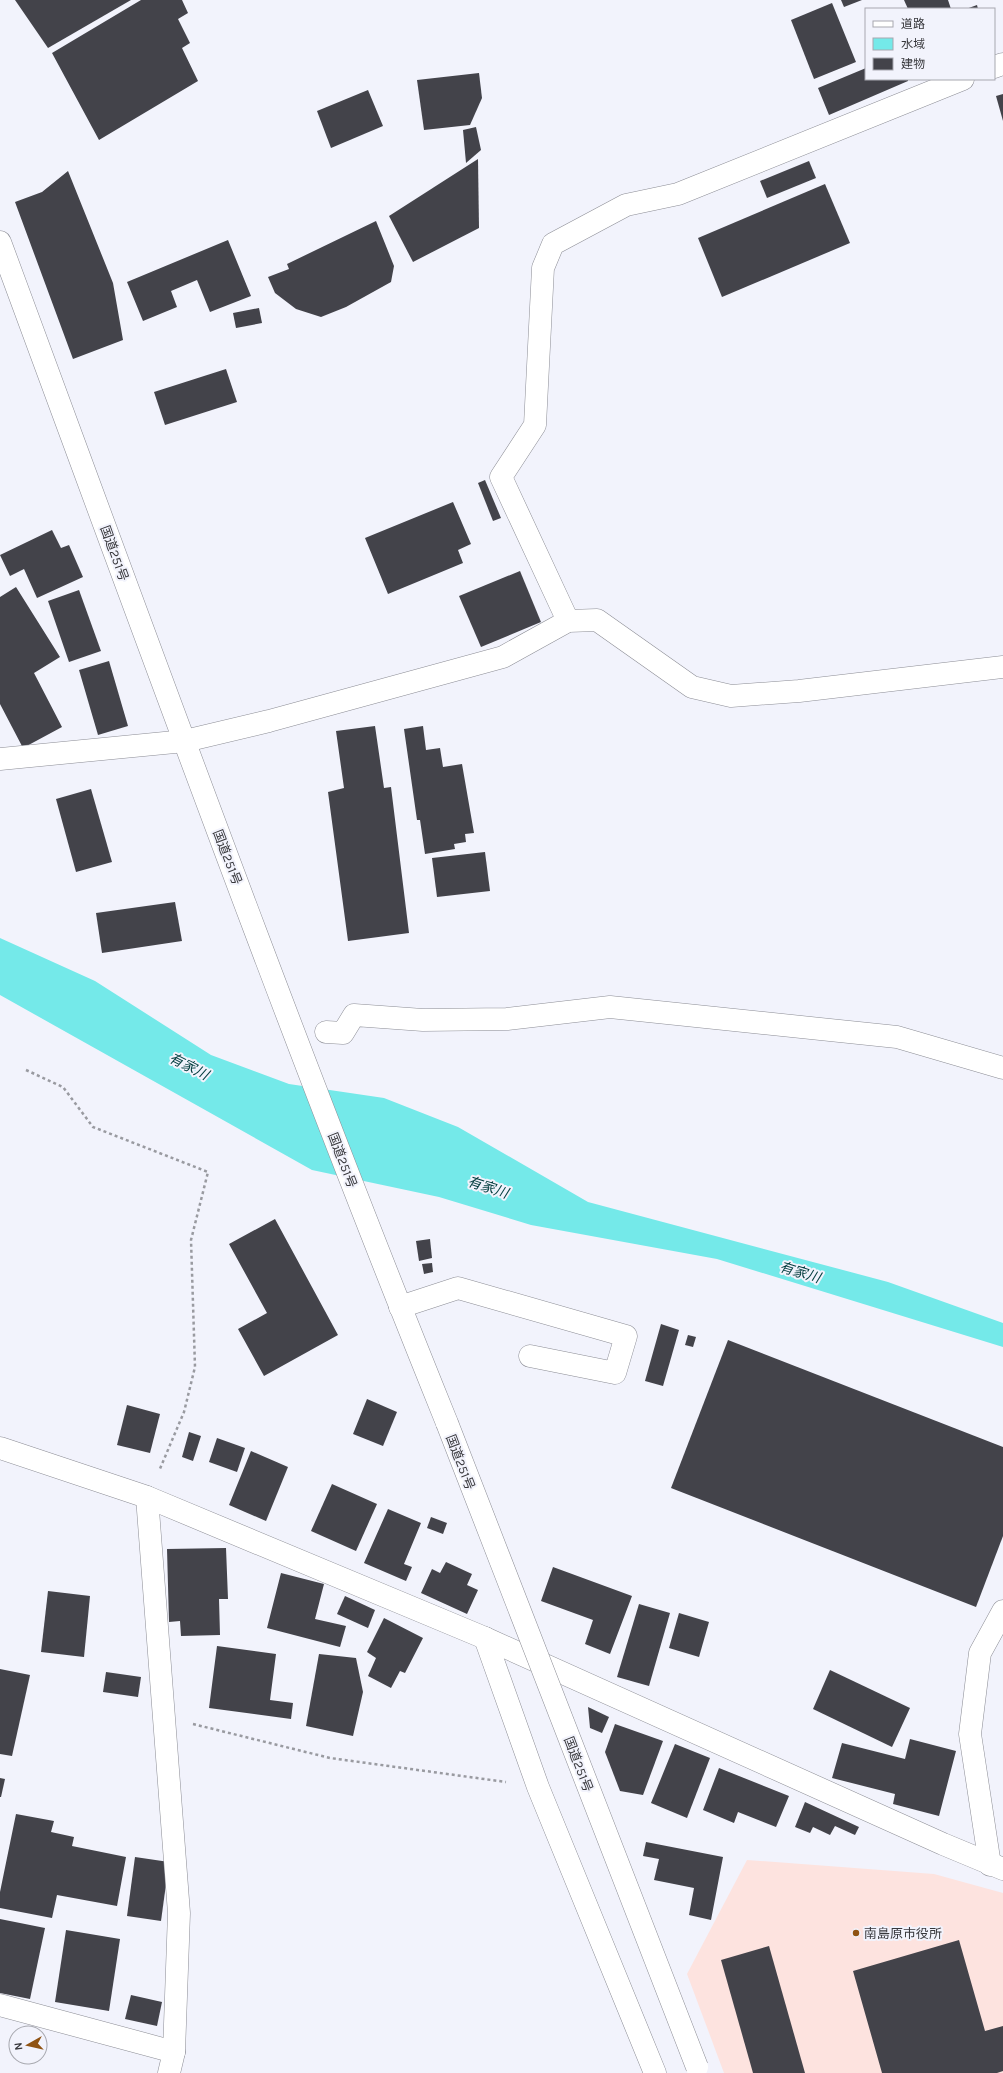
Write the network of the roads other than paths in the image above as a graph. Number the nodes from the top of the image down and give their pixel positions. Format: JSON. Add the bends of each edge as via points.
{"nodes":[{"id":1,"x":961,"y":80,"type":"edge"},
{"id":2,"x":0,"y":242,"type":"edge"},
{"id":3,"x":568,"y":621,"type":"junction"},
{"id":4,"x":1003,"y":667,"type":"edge"},
{"id":5,"x":185,"y":741,"type":"junction"},
{"id":6,"x":0,"y":759,"type":"edge"},
{"id":7,"x":326,"y":1032,"type":"dead end"},
{"id":8,"x":1003,"y":1068,"type":"edge"},
{"id":9,"x":400,"y":1307,"type":"junction"},
{"id":10,"x":530,"y":1356,"type":"dead end"},
{"id":11,"x":0,"y":1448,"type":"edge"},
{"id":12,"x":148,"y":1497,"type":"junction"},
{"id":13,"x":1003,"y":1611,"type":"edge"},
{"id":14,"x":485,"y":1638,"type":"junction"},
{"id":15,"x":997,"y":1867,"type":"edge"},
{"id":16,"x":0,"y":2005,"type":"edge"},
{"id":17,"x":174,"y":2052,"type":"junction"},
{"id":18,"x":698,"y":2070,"type":"edge"},
{"id":19,"x":170,"y":2073,"type":"edge"},
{"id":20,"x":655,"y":2073,"type":"edge"}],
"edges":[{"from":1,"to":3,"type":"main road","via":[[678,194],[626,205],[553,244],[543,268],[535,425],[500,477]]},
{"from":2,"to":5,"type":"main road","name":"国道251号"},
{"from":3,"to":4,"type":"main road","via":[[597,620],[692,688],[731,696],[799,691]]},
{"from":3,"to":5,"type":"main road","via":[[503,657],[269,721]]},
{"from":5,"to":6,"type":"main road"},
{"from":5,"to":9,"type":"main road","name":"国道251号"},
{"from":7,"to":8,"type":"main road","via":[[343,1033],[354,1015],[423,1020],[506,1019],[610,1007],[897,1036]]},
{"from":9,"to":10,"type":"main road","via":[[458,1288],[626,1336],[615,1373]]},
{"from":9,"to":18,"type":"main road","name":"国道251号","bridge":true},
{"from":11,"to":12,"type":"main road"},
{"from":12,"to":14,"type":"main road"},
{"from":12,"to":17,"type":"main road","via":[[179,1913]]},
{"from":13,"to":15,"type":"main road","via":[[980,1653],[970,1734]]},
{"from":14,"to":15,"type":"main road"},
{"from":14,"to":20,"type":"main road","via":[[538,1787]]},
{"from":16,"to":17,"type":"main road"},
{"from":17,"to":19,"type":"main road"}]}
